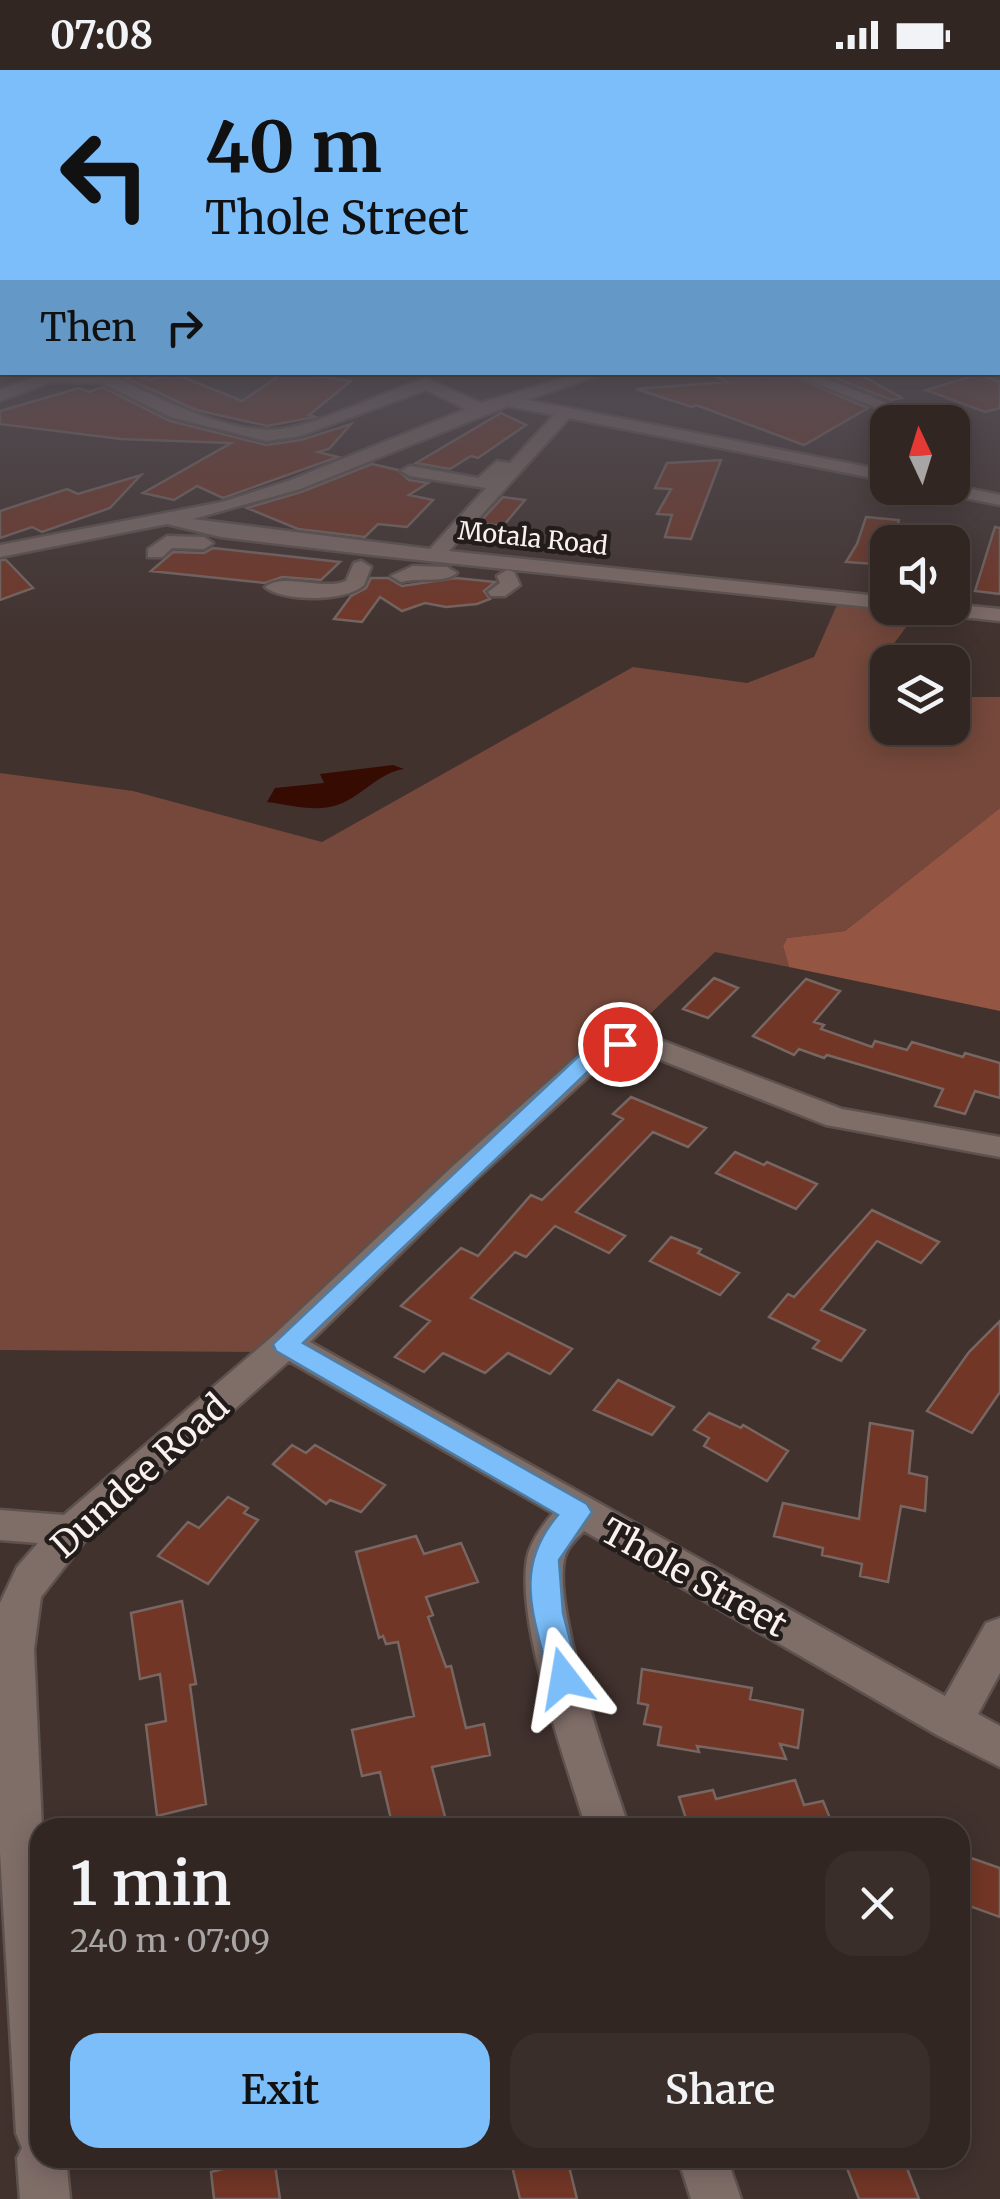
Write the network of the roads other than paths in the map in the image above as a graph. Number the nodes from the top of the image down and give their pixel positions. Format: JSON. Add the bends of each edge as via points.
{"nodes":[{"id":1,"x":389,"y":444,"type":"edge"},
{"id":2,"x":526,"y":444,"type":"edge"},
{"id":3,"x":532,"y":444,"type":"edge"},
{"id":4,"x":723,"y":444,"type":"edge"},
{"id":5,"x":410,"y":470,"type":"dead end"},
{"id":6,"x":870,"y":473,"type":"edge"},
{"id":7,"x":970,"y":494,"type":"edge"},
{"id":8,"x":1000,"y":500,"type":"edge"},
{"id":9,"x":173,"y":520,"type":"junction"},
{"id":10,"x":300,"y":549,"type":"junction"},
{"id":11,"x":0,"y":551,"type":"edge"},
{"id":12,"x":154,"y":554,"type":"dead end"},
{"id":13,"x":435,"y":555,"type":"junction"},
{"id":14,"x":367,"y":558,"type":"junction"},
{"id":15,"x":401,"y":576,"type":"dead end"},
{"id":16,"x":505,"y":577,"type":"junction"},
{"id":17,"x":275,"y":587,"type":"dead end"},
{"id":18,"x":870,"y":602,"type":"edge"},
{"id":19,"x":970,"y":612,"type":"edge"},
{"id":20,"x":1000,"y":615,"type":"edge"},
{"id":21,"x":1000,"y":1147,"type":"edge"},
{"id":22,"x":286,"y":1344,"type":"junction"},
{"id":23,"x":578,"y":1512,"type":"junction"},
{"id":24,"x":0,"y":1525,"type":"edge"},
{"id":25,"x":71,"y":1532,"type":"junction"},
{"id":26,"x":1000,"y":1635,"type":"edge"},
{"id":27,"x":952,"y":1722,"type":"junction"},
{"id":28,"x":1000,"y":1748,"type":"edge"},
{"id":29,"x":605,"y":1818,"type":"edge"},
{"id":30,"x":30,"y":1981,"type":"edge"},
{"id":31,"x":42,"y":2168,"type":"edge"},
{"id":32,"x":706,"y":2168,"type":"edge"},
{"id":33,"x":44,"y":2199,"type":"edge"},
{"id":34,"x":716,"y":2199,"type":"edge"}],
"edges":[{"from":1,"to":9,"type":"street","via":[[260,497]]},
{"from":2,"to":5,"type":"street","via":[[485,484]]},
{"from":3,"to":13,"type":"street"},
{"from":4,"to":6,"type":"street"},
{"from":7,"to":8,"type":"street"},
{"from":9,"to":10,"type":"street","name":"Motala Road"},
{"from":9,"to":11,"type":"street"},
{"from":10,"to":12,"type":"street","via":[[171,541]]},
{"from":10,"to":14,"type":"street","name":"Motala Road"},
{"from":13,"to":14,"type":"street","name":"Motala Road"},
{"from":13,"to":16,"type":"street","name":"Motala Road"},
{"from":14,"to":17,"type":"street","via":[[354,585],[340,592]]},
{"from":15,"to":16,"type":"street","via":[[419,571]]},
{"from":16,"to":18,"type":"street","name":"Motala Road"},
{"from":19,"to":20,"type":"street"},
{"from":21,"to":22,"type":"street","name":"Dundee Road","via":[[836,1118],[662,1050],[620,1044],[592,1055]]},
{"from":22,"to":23,"type":"street","name":"Thole Street"},
{"from":22,"to":25,"type":"street","name":"Dundee Road"},
{"from":23,"to":27,"type":"street","name":"Thole Street"},
{"from":23,"to":29,"type":"street","via":[[544,1560],[548,1613]]},
{"from":24,"to":25,"type":"street"},
{"from":25,"to":30,"type":"street","name":"Dundee Road","via":[[22,1594],[14,1649]]},
{"from":26,"to":27,"type":"street"},
{"from":27,"to":28,"type":"street","name":"Thole Street"},
{"from":31,"to":33,"type":"street"},
{"from":32,"to":34,"type":"street"}]}
